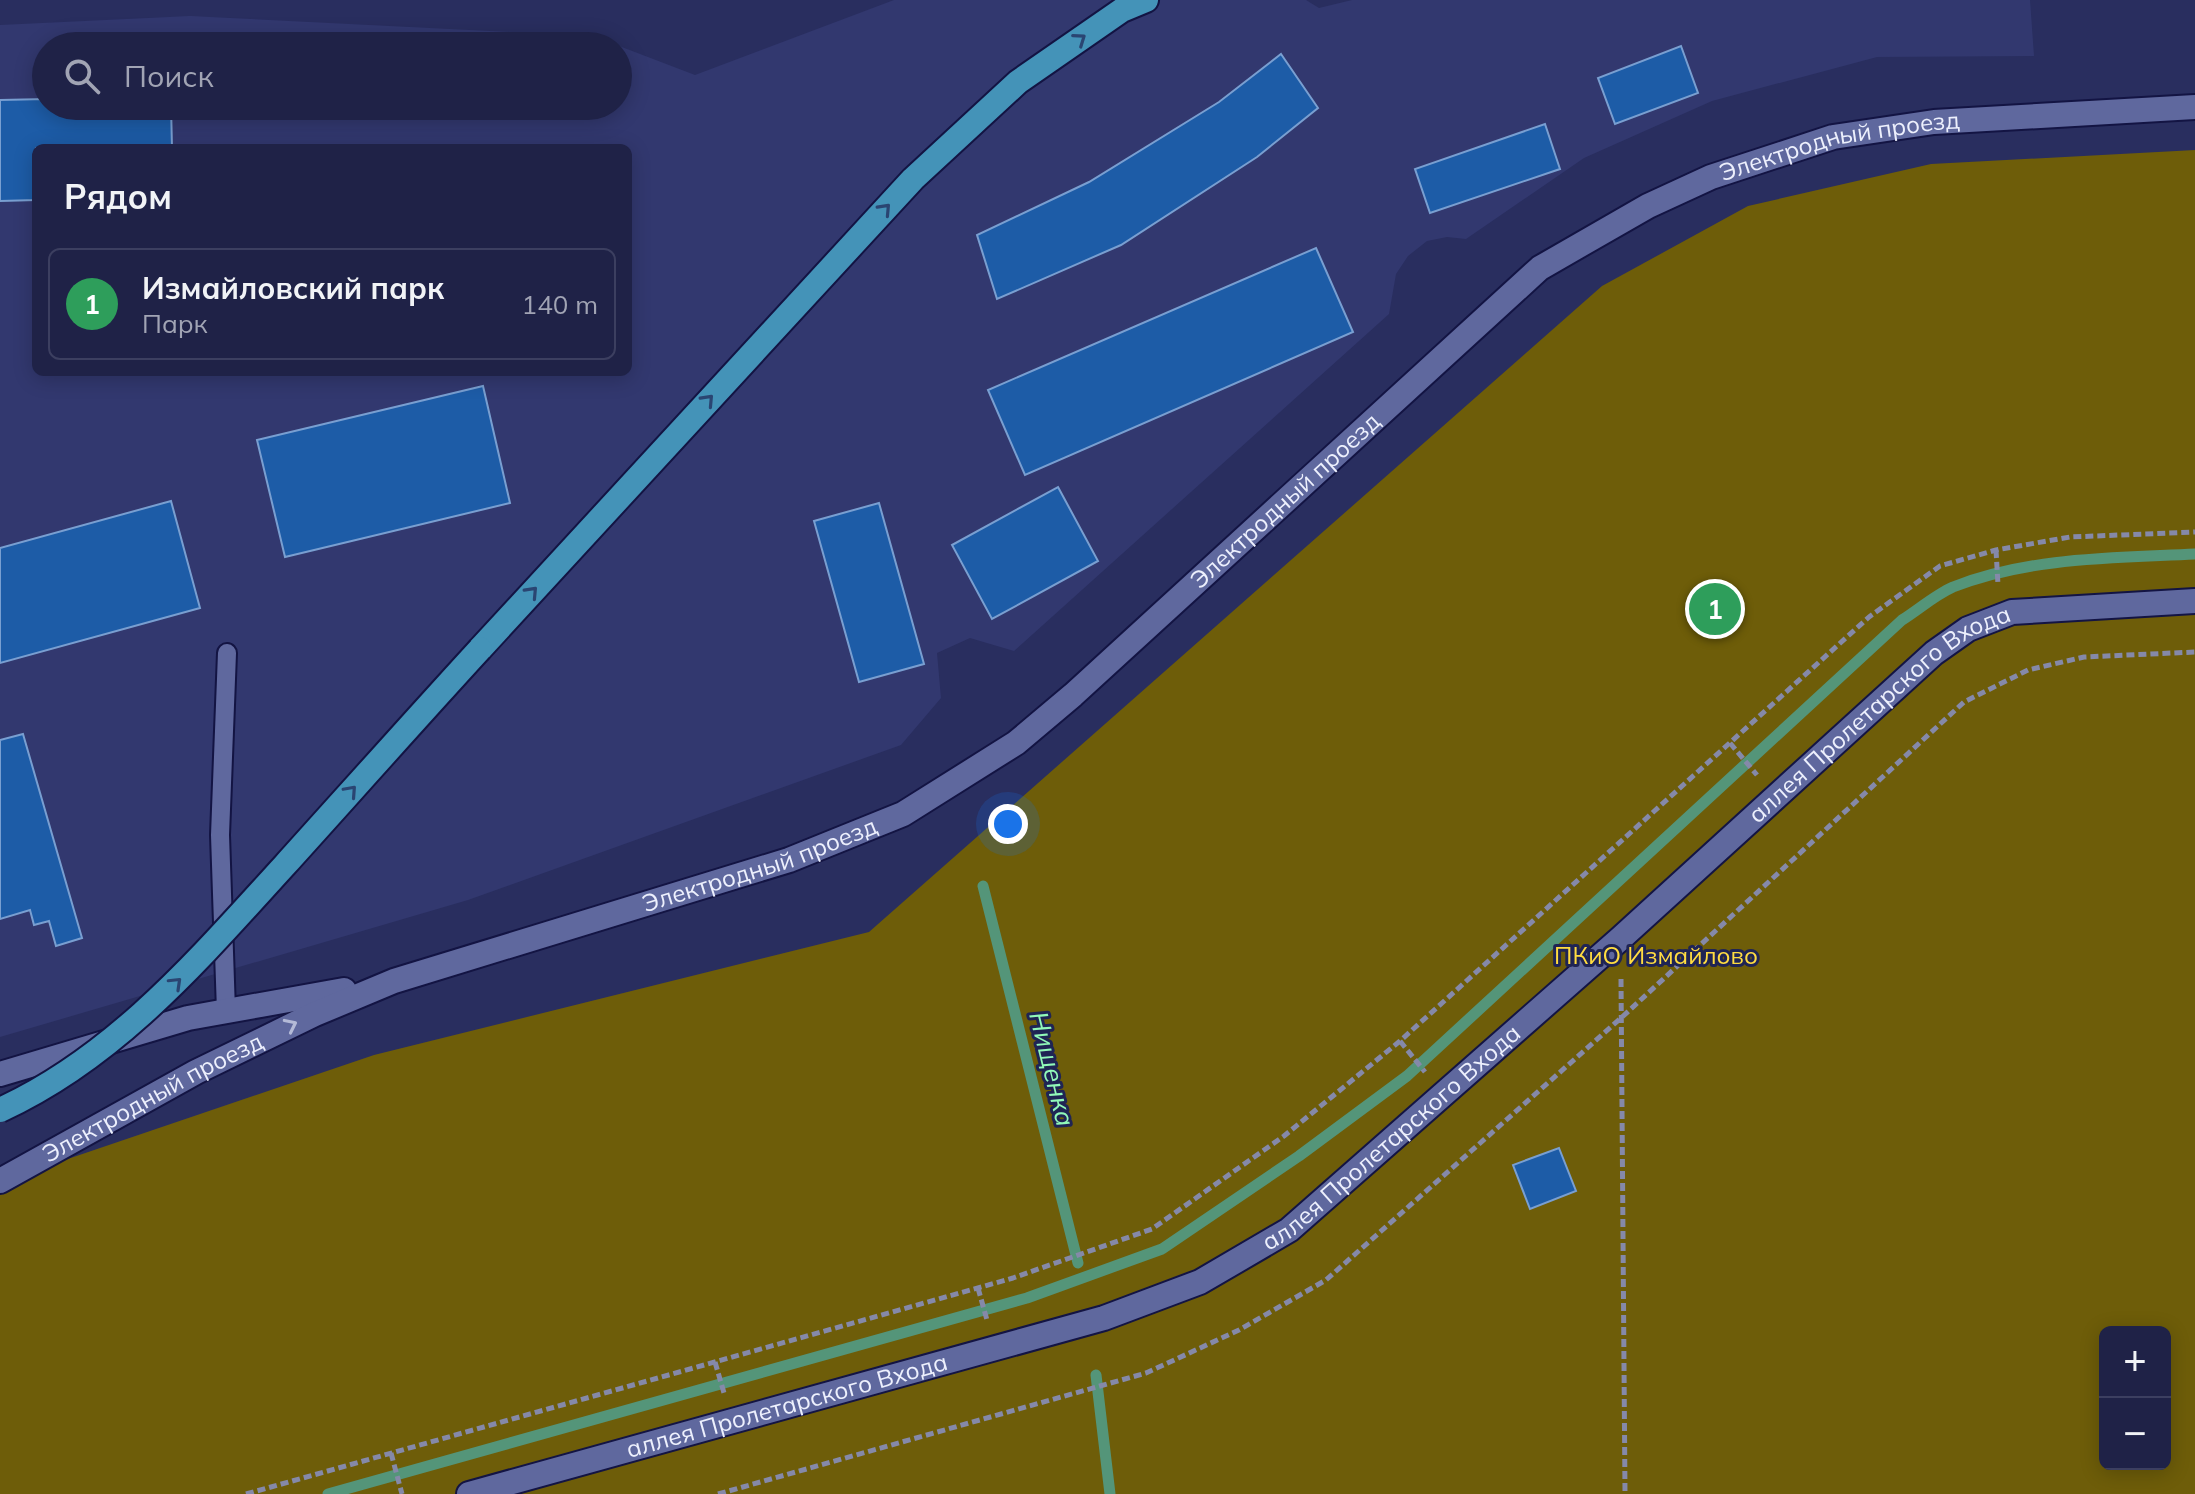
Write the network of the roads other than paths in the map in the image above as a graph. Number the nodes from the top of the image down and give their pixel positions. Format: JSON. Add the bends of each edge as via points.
{"nodes":[{"id":1,"x":1146,"y":0,"type":"edge"},
{"id":2,"x":2195,"y":107,"type":"edge"},
{"id":3,"x":2195,"y":601,"type":"edge"},
{"id":4,"x":227,"y":653,"type":"dead end"},
{"id":5,"x":394,"y":981,"type":"junction"},
{"id":6,"x":226,"y":1011,"type":"junction"},
{"id":7,"x":0,"y":1074,"type":"edge"},
{"id":8,"x":0,"y":1110,"type":"edge"},
{"id":9,"x":0,"y":1181,"type":"edge"},
{"id":10,"x":469,"y":1494,"type":"edge"}],
"edges":[{"from":8,"to":1,"type":"main road","one_way":true,"bridge":true,"via":[[135,1023],[189,970],[913,179],[1018,82],[1122,10]]},
{"from":2,"to":5,"type":"street","name":"Электродный проезд","via":[[1934,122],[1833,137],[1711,177],[1648,206],[1540,268],[1073,695],[964,778],[903,814],[802,855]]},
{"from":3,"to":10,"type":"street","name":"аллея Пролетарского Входа","via":[[2012,612],[1968,629],[1934,653],[1289,1230],[1200,1282],[1104,1318]]},
{"from":4,"to":6,"type":"lane","via":[[220,835]]},
{"from":5,"to":6,"type":"street","name":"Электродный проезд"},
{"from":9,"to":5,"type":"street","name":"Электродный проезд","one_way":true,"via":[[196,1072]]},
{"from":6,"to":7,"type":"street","name":"Электродный проезд"}]}
